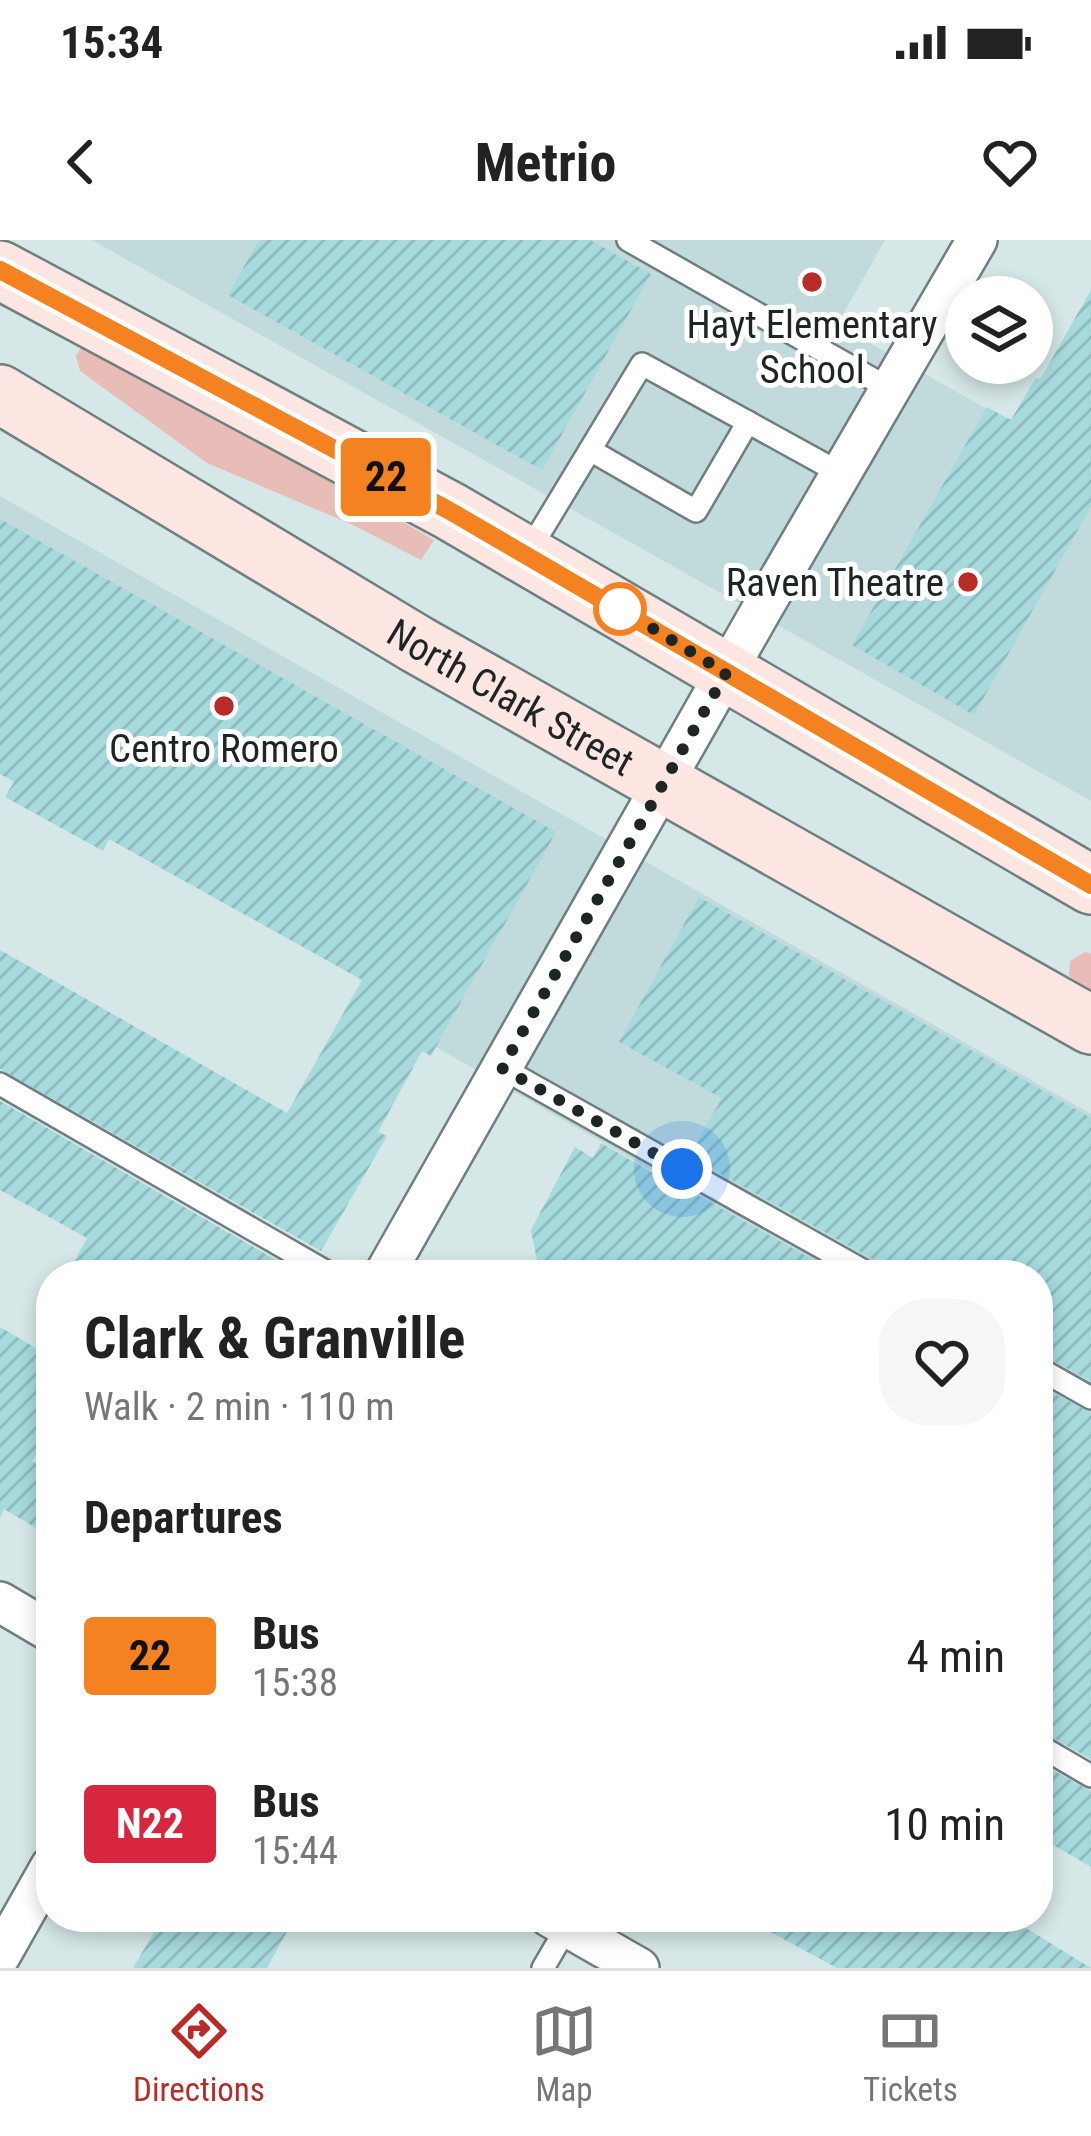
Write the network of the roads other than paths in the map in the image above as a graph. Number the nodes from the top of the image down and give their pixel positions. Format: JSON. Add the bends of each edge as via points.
{"nodes":[{"id":1,"x":17,"y":240,"type":"edge"},
{"id":2,"x":628,"y":240,"type":"edge"},
{"id":3,"x":977,"y":240,"type":"edge"},
{"id":4,"x":0,"y":269,"type":"edge"},
{"id":5,"x":890,"y":389,"type":"junction"},
{"id":6,"x":0,"y":394,"type":"edge"},
{"id":7,"x":748,"y":422,"type":"junction"},
{"id":8,"x":590,"y":450,"type":"junction"},
{"id":9,"x":842,"y":473,"type":"junction"},
{"id":10,"x":527,"y":554,"type":"junction"},
{"id":11,"x":726,"y":673,"type":"junction"},
{"id":12,"x":663,"y":784,"type":"junction"},
{"id":13,"x":1087,"y":873,"type":"edge"},
{"id":14,"x":1091,"y":1025,"type":"edge"},
{"id":15,"x":502,"y":1068,"type":"junction"},
{"id":16,"x":0,"y":1084,"type":"edge"},
{"id":17,"x":306,"y":1260,"type":"edge"},
{"id":18,"x":393,"y":1260,"type":"edge"},
{"id":19,"x":845,"y":1260,"type":"edge"},
{"id":20,"x":1053,"y":1376,"type":"edge"},
{"id":21,"x":1091,"y":1398,"type":"edge"},
{"id":22,"x":0,"y":1603,"type":"edge"},
{"id":23,"x":36,"y":1623,"type":"edge"},
{"id":24,"x":1053,"y":1754,"type":"edge"},
{"id":25,"x":1091,"y":1776,"type":"edge"},
{"id":26,"x":36,"y":1892,"type":"edge"},
{"id":27,"x":555,"y":1932,"type":"edge"},
{"id":28,"x":576,"y":1932,"type":"edge"},
{"id":29,"x":0,"y":1956,"type":"edge"},
{"id":30,"x":543,"y":1968,"type":"edge"},
{"id":31,"x":639,"y":1968,"type":"edge"}],
"edges":[{"from":1,"to":4,"type":"street"},
{"from":2,"to":5,"type":"lane"},
{"from":3,"to":5,"type":"street"},
{"from":4,"to":10,"type":"main road"},
{"from":5,"to":9,"type":"street"},
{"from":6,"to":12,"type":"main road","name":"North Clark Street"},
{"from":7,"to":8,"type":"lane","via":[[642,364]]},
{"from":7,"to":8,"type":"lane","via":[[696,511]]},
{"from":7,"to":9,"type":"lane"},
{"from":8,"to":10,"type":"lane"},
{"from":9,"to":11,"type":"street"},
{"from":10,"to":11,"type":"main road"},
{"from":11,"to":12,"type":"street"},
{"from":11,"to":13,"type":"main road"},
{"from":12,"to":14,"type":"main road","name":"North Clark Street"},
{"from":12,"to":15,"type":"street"},
{"from":15,"to":18,"type":"street"},
{"from":15,"to":19,"type":"lane"},
{"from":16,"to":17,"type":"lane"},
{"from":20,"to":21,"type":"lane"},
{"from":22,"to":23,"type":"street"},
{"from":24,"to":25,"type":"lane"},
{"from":26,"to":29,"type":"street"},
{"from":27,"to":30,"type":"lane"},
{"from":28,"to":31,"type":"street"}]}
